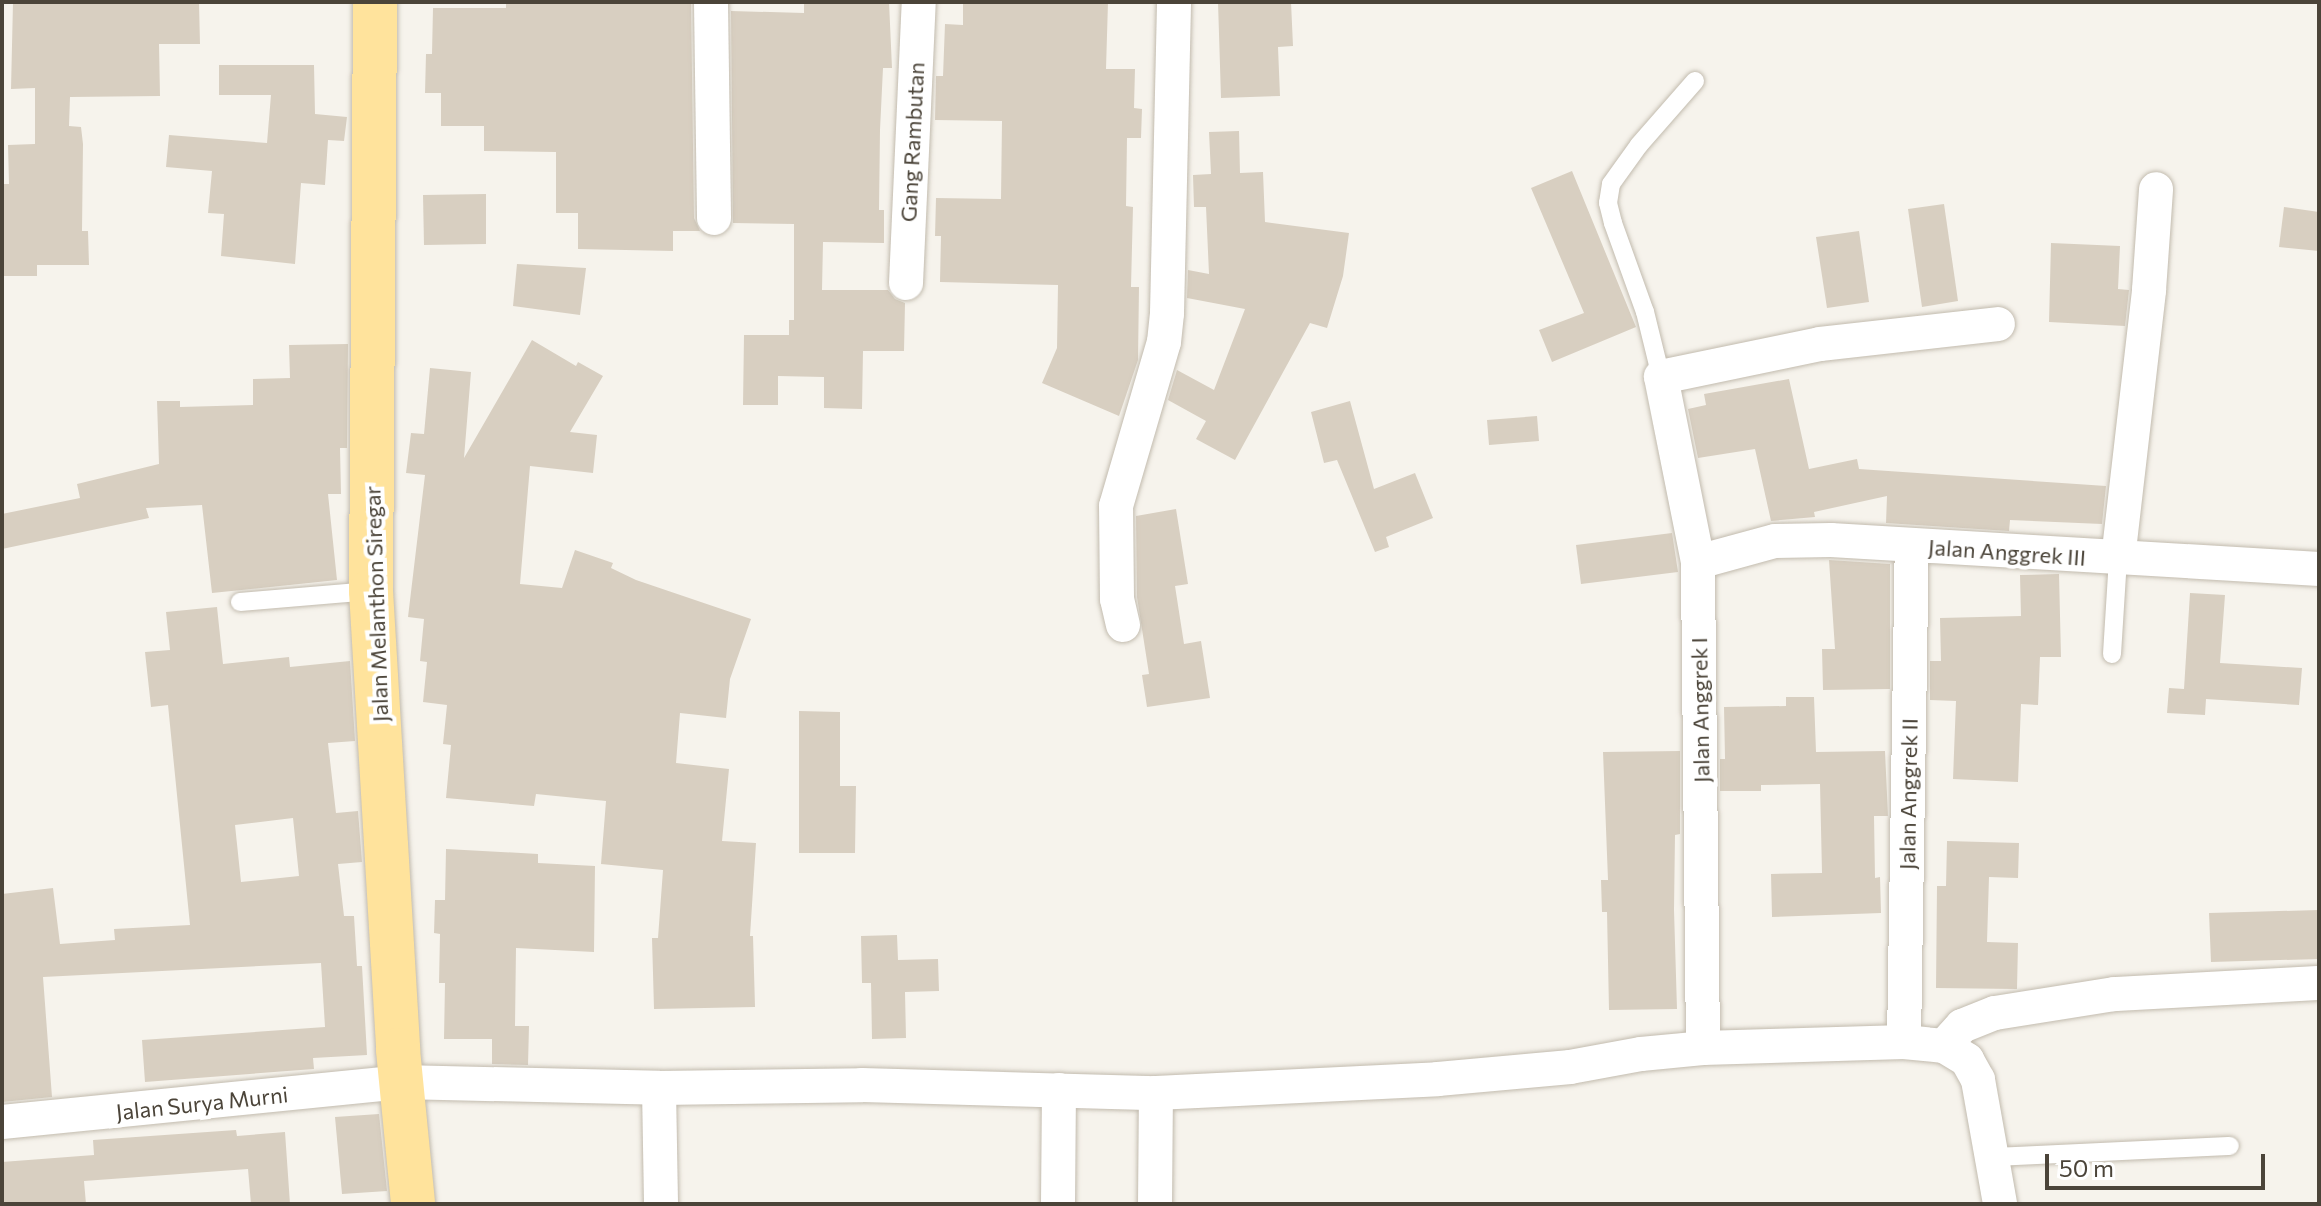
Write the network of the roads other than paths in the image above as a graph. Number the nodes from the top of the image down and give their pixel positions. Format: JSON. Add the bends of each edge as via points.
{"nodes":[{"id":1,"x":375,"y":2,"type":"edge"},
{"id":2,"x":711,"y":2,"type":"edge"},
{"id":3,"x":919,"y":2,"type":"edge"},
{"id":4,"x":1174,"y":2,"type":"edge"},
{"id":5,"x":1695,"y":81,"type":"dead end"},
{"id":6,"x":2156,"y":189,"type":"dead end"},
{"id":7,"x":714,"y":218,"type":"dead end"},
{"id":8,"x":906,"y":283,"type":"dead end"},
{"id":9,"x":1998,"y":324,"type":"dead end"},
{"id":10,"x":1661,"y":377,"type":"junction"},
{"id":11,"x":1912,"y":546,"type":"junction"},
{"id":12,"x":2118,"y":559,"type":"junction"},
{"id":13,"x":1698,"y":562,"type":"junction"},
{"id":14,"x":2319,"y":569,"type":"edge"},
{"id":15,"x":371,"y":591,"type":"junction"},
{"id":16,"x":240,"y":602,"type":"dead end"},
{"id":17,"x":1123,"y":625,"type":"dead end"},
{"id":18,"x":2112,"y":654,"type":"dead end"},
{"id":19,"x":2319,"y":983,"type":"edge"},
{"id":20,"x":1904,"y":1042,"type":"junction"},
{"id":21,"x":1944,"y":1046,"type":"junction"},
{"id":22,"x":1703,"y":1048,"type":"junction"},
{"id":23,"x":401,"y":1082,"type":"junction"},
{"id":24,"x":659,"y":1088,"type":"junction"},
{"id":25,"x":1059,"y":1090,"type":"junction"},
{"id":26,"x":1156,"y":1093,"type":"junction"},
{"id":27,"x":2,"y":1122,"type":"edge"},
{"id":28,"x":2230,"y":1146,"type":"dead end"},
{"id":29,"x":1993,"y":1157,"type":"junction"},
{"id":30,"x":413,"y":1204,"type":"edge"},
{"id":31,"x":661,"y":1204,"type":"edge"},
{"id":32,"x":1058,"y":1204,"type":"edge"},
{"id":33,"x":1155,"y":1204,"type":"edge"},
{"id":34,"x":2000,"y":1204,"type":"edge"}],
"edges":[{"from":1,"to":15,"type":"main road","name":"Jalan Melanthon Siregar"},
{"from":2,"to":7,"type":"street"},
{"from":3,"to":8,"type":"street","name":"Gang Rambutan"},
{"from":4,"to":17,"type":"street","via":[[1167,313],[1164,342],[1118,492],[1117,599]]},
{"from":5,"to":10,"type":"lane","via":[[1620,168],[1609,193],[1613,223],[1645,312]]},
{"from":6,"to":12,"type":"street"},
{"from":9,"to":10,"type":"street","via":[[1820,344]]},
{"from":10,"to":13,"type":"street","name":"Jalan Anggrek I"},
{"from":11,"to":12,"type":"street","name":"Jalan Anggrek III"},
{"from":11,"to":13,"type":"street","name":"Jalan Anggrek III","via":[[1775,541]]},
{"from":11,"to":20,"type":"street","name":"Jalan Anggrek II"},
{"from":12,"to":14,"type":"street","name":"Jalan Anggrek III"},
{"from":12,"to":18,"type":"lane"},
{"from":13,"to":22,"type":"street","name":"Jalan Anggrek I"},
{"from":15,"to":16,"type":"lane"},
{"from":15,"to":23,"type":"main road","name":"Jalan Melanthon Siregar"},
{"from":19,"to":21,"type":"street","via":[[2115,994],[1995,1013],[1962,1026]]},
{"from":20,"to":21,"type":"street","name":"Jalan Surya Murni"},
{"from":20,"to":22,"type":"street","name":"Jalan Surya Murni"},
{"from":21,"to":29,"type":"street","via":[[1967,1060],[1978,1080]]},
{"from":22,"to":26,"type":"street","name":"Jalan Surya Murni","via":[[1452,1078]]},
{"from":23,"to":24,"type":"street","name":"Jalan Surya Murni"},
{"from":23,"to":27,"type":"street","name":"Jalan Surya Murni"},
{"from":23,"to":30,"type":"main road","name":"Jalan Melanthon Siregar"},
{"from":24,"to":25,"type":"street","name":"Jalan Surya Murni","via":[[862,1085]]},
{"from":24,"to":31,"type":"street"},
{"from":25,"to":26,"type":"street","name":"Jalan Surya Murni"},
{"from":25,"to":32,"type":"street"},
{"from":26,"to":33,"type":"street"},
{"from":28,"to":29,"type":"lane"},
{"from":29,"to":34,"type":"street"}]}
